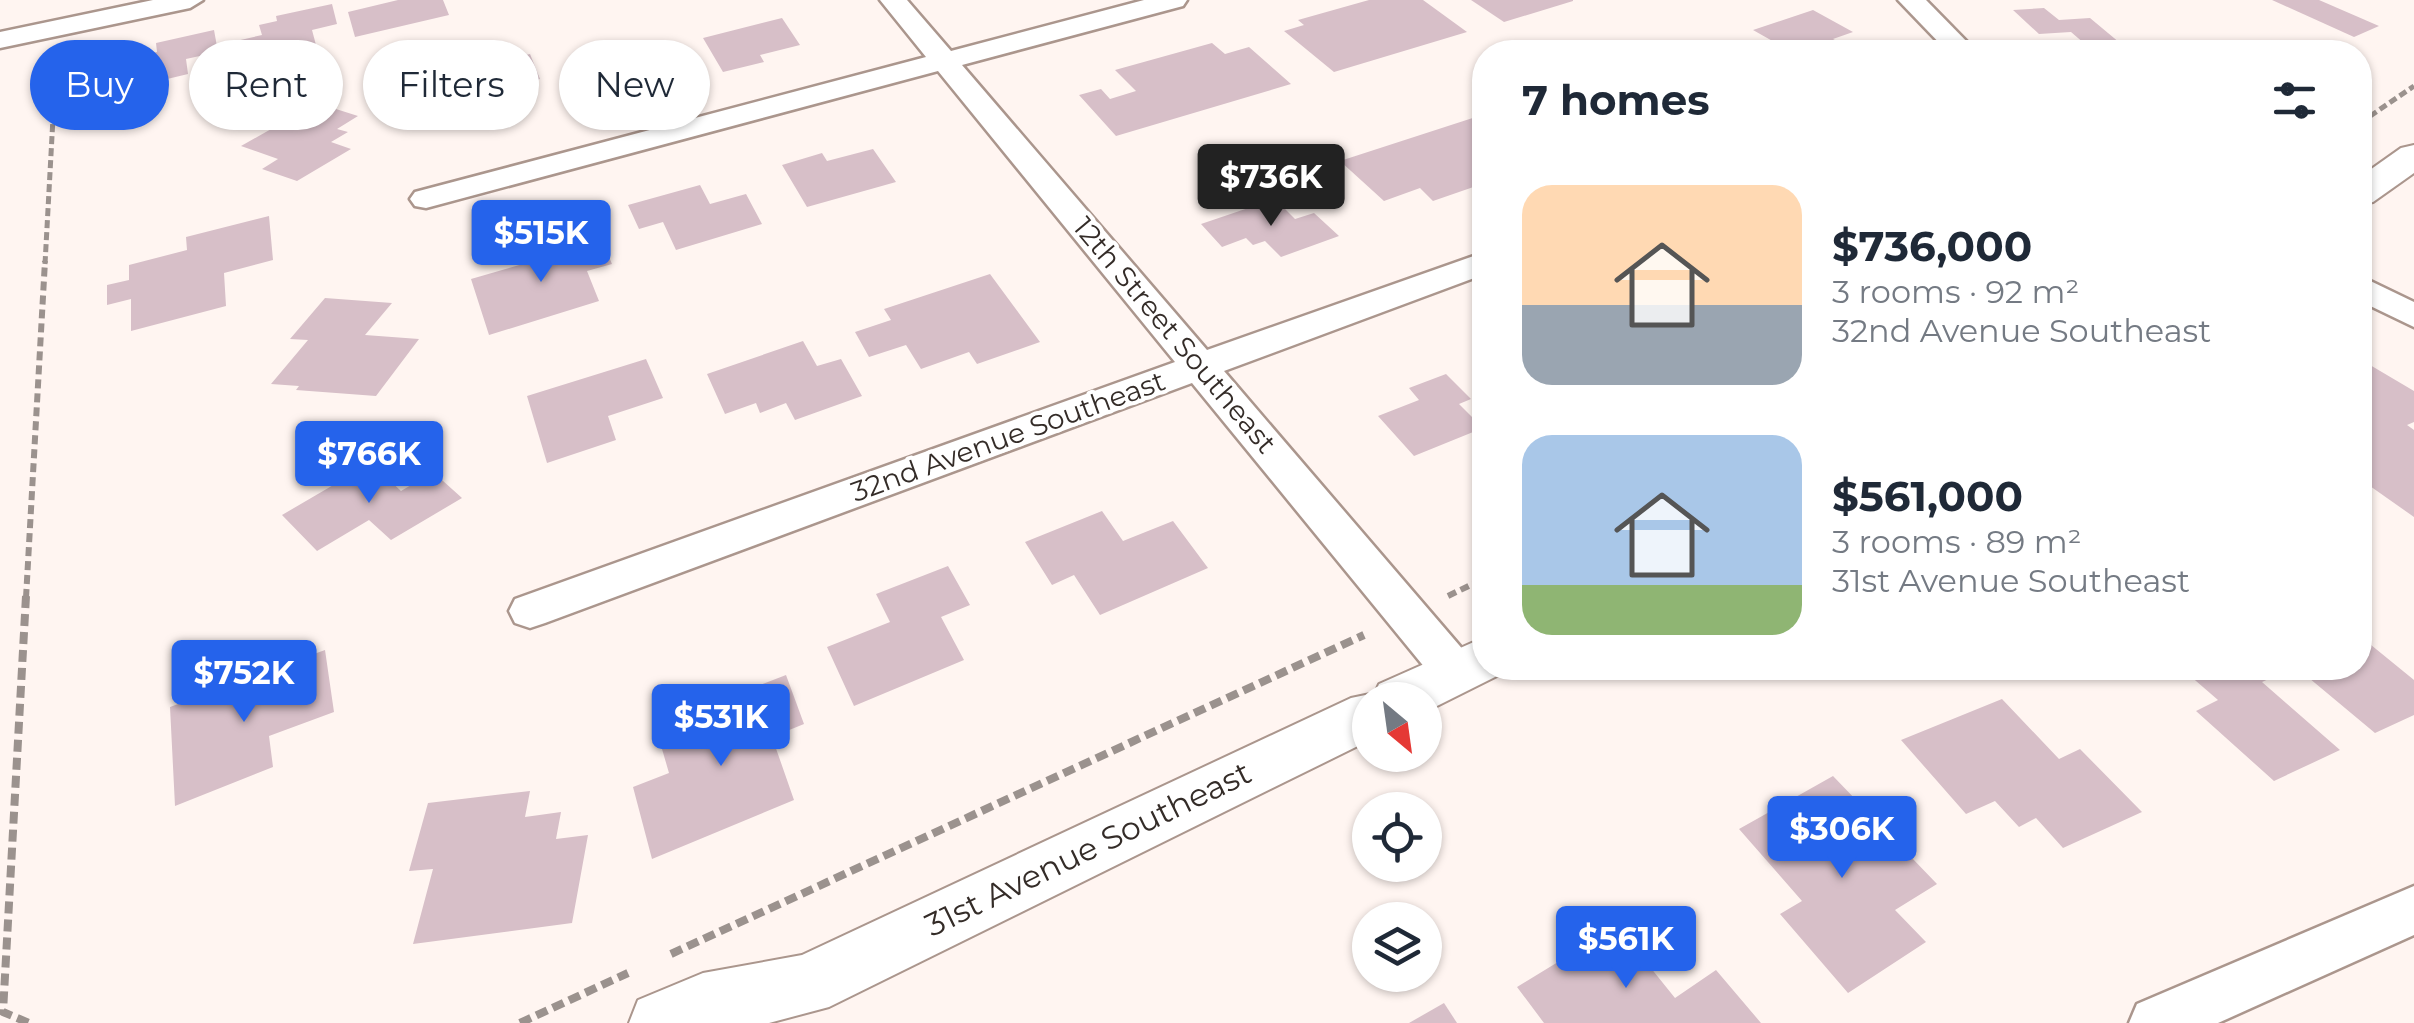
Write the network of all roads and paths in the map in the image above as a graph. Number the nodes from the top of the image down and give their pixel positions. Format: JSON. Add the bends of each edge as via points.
{"nodes":[{"id":1,"x":190,"y":0,"type":"edge"},
{"id":2,"x":892,"y":0,"type":"edge"},
{"id":3,"x":1174,"y":0,"type":"edge"},
{"id":4,"x":1911,"y":0,"type":"edge"},
{"id":5,"x":58,"y":28,"type":"junction"},
{"id":6,"x":0,"y":40,"type":"edge"},
{"id":7,"x":1950,"y":40,"type":"edge"},
{"id":8,"x":944,"y":62,"type":"junction"},
{"id":9,"x":2414,"y":86,"type":"edge"},
{"id":10,"x":2372,"y":115,"type":"edge"},
{"id":11,"x":2414,"y":156,"type":"edge"},
{"id":12,"x":2372,"y":186,"type":"edge"},
{"id":13,"x":426,"y":199,"type":"dead end"},
{"id":14,"x":1472,"y":267,"type":"edge"},
{"id":15,"x":2372,"y":293,"type":"edge"},
{"id":16,"x":2414,"y":316,"type":"edge"},
{"id":17,"x":1200,"y":366,"type":"junction"},
{"id":18,"x":1472,"y":584,"type":"edge"},
{"id":19,"x":530,"y":611,"type":"dead end"},
{"id":20,"x":1410,"y":615,"type":"junction"},
{"id":21,"x":1470,"y":665,"type":"edge"},
{"id":22,"x":1435,"y":682,"type":"edge"},
{"id":23,"x":1352,"y":723,"type":"edge"},
{"id":24,"x":2414,"y":910,"type":"edge"},
{"id":25,"x":666,"y":956,"type":"dead end"},
{"id":26,"x":654,"y":994,"type":"edge"},
{"id":27,"x":788,"y":1004,"type":"edge"},
{"id":28,"x":30,"y":1023,"type":"edge"},
{"id":29,"x":520,"y":1023,"type":"edge"},
{"id":30,"x":2156,"y":1023,"type":"edge"}],
"edges":[{"from":1,"to":5,"type":"street"},
{"from":2,"to":8,"type":"street","name":"12th Street Southeast"},
{"from":3,"to":8,"type":"street"},
{"from":4,"to":7,"type":"street"},
{"from":5,"to":6,"type":"street"},
{"from":5,"to":28,"type":"path","via":[[3,1012]]},
{"from":8,"to":13,"type":"street"},
{"from":8,"to":17,"type":"street","name":"12th Street Southeast"},
{"from":9,"to":10,"type":"path"},
{"from":11,"to":12,"type":"street"},
{"from":14,"to":17,"type":"street","name":"32nd Avenue Southeast"},
{"from":15,"to":16,"type":"street"},
{"from":17,"to":19,"type":"street","name":"32nd Avenue Southeast"},
{"from":17,"to":20,"type":"street","name":"12th Street Southeast"},
{"from":18,"to":20,"type":"path"},
{"from":20,"to":21,"type":"street","name":"12th Street Southeast"},
{"from":20,"to":25,"type":"path"},
{"from":21,"to":22,"type":"street"},
{"from":23,"to":27,"type":"street","name":"31st Avenue Southeast"},
{"from":24,"to":30,"type":"street"},
{"from":26,"to":27,"type":"street","name":"31st Avenue Southeast","via":[[703,1004]]},
{"from":26,"to":29,"type":"path"}]}
